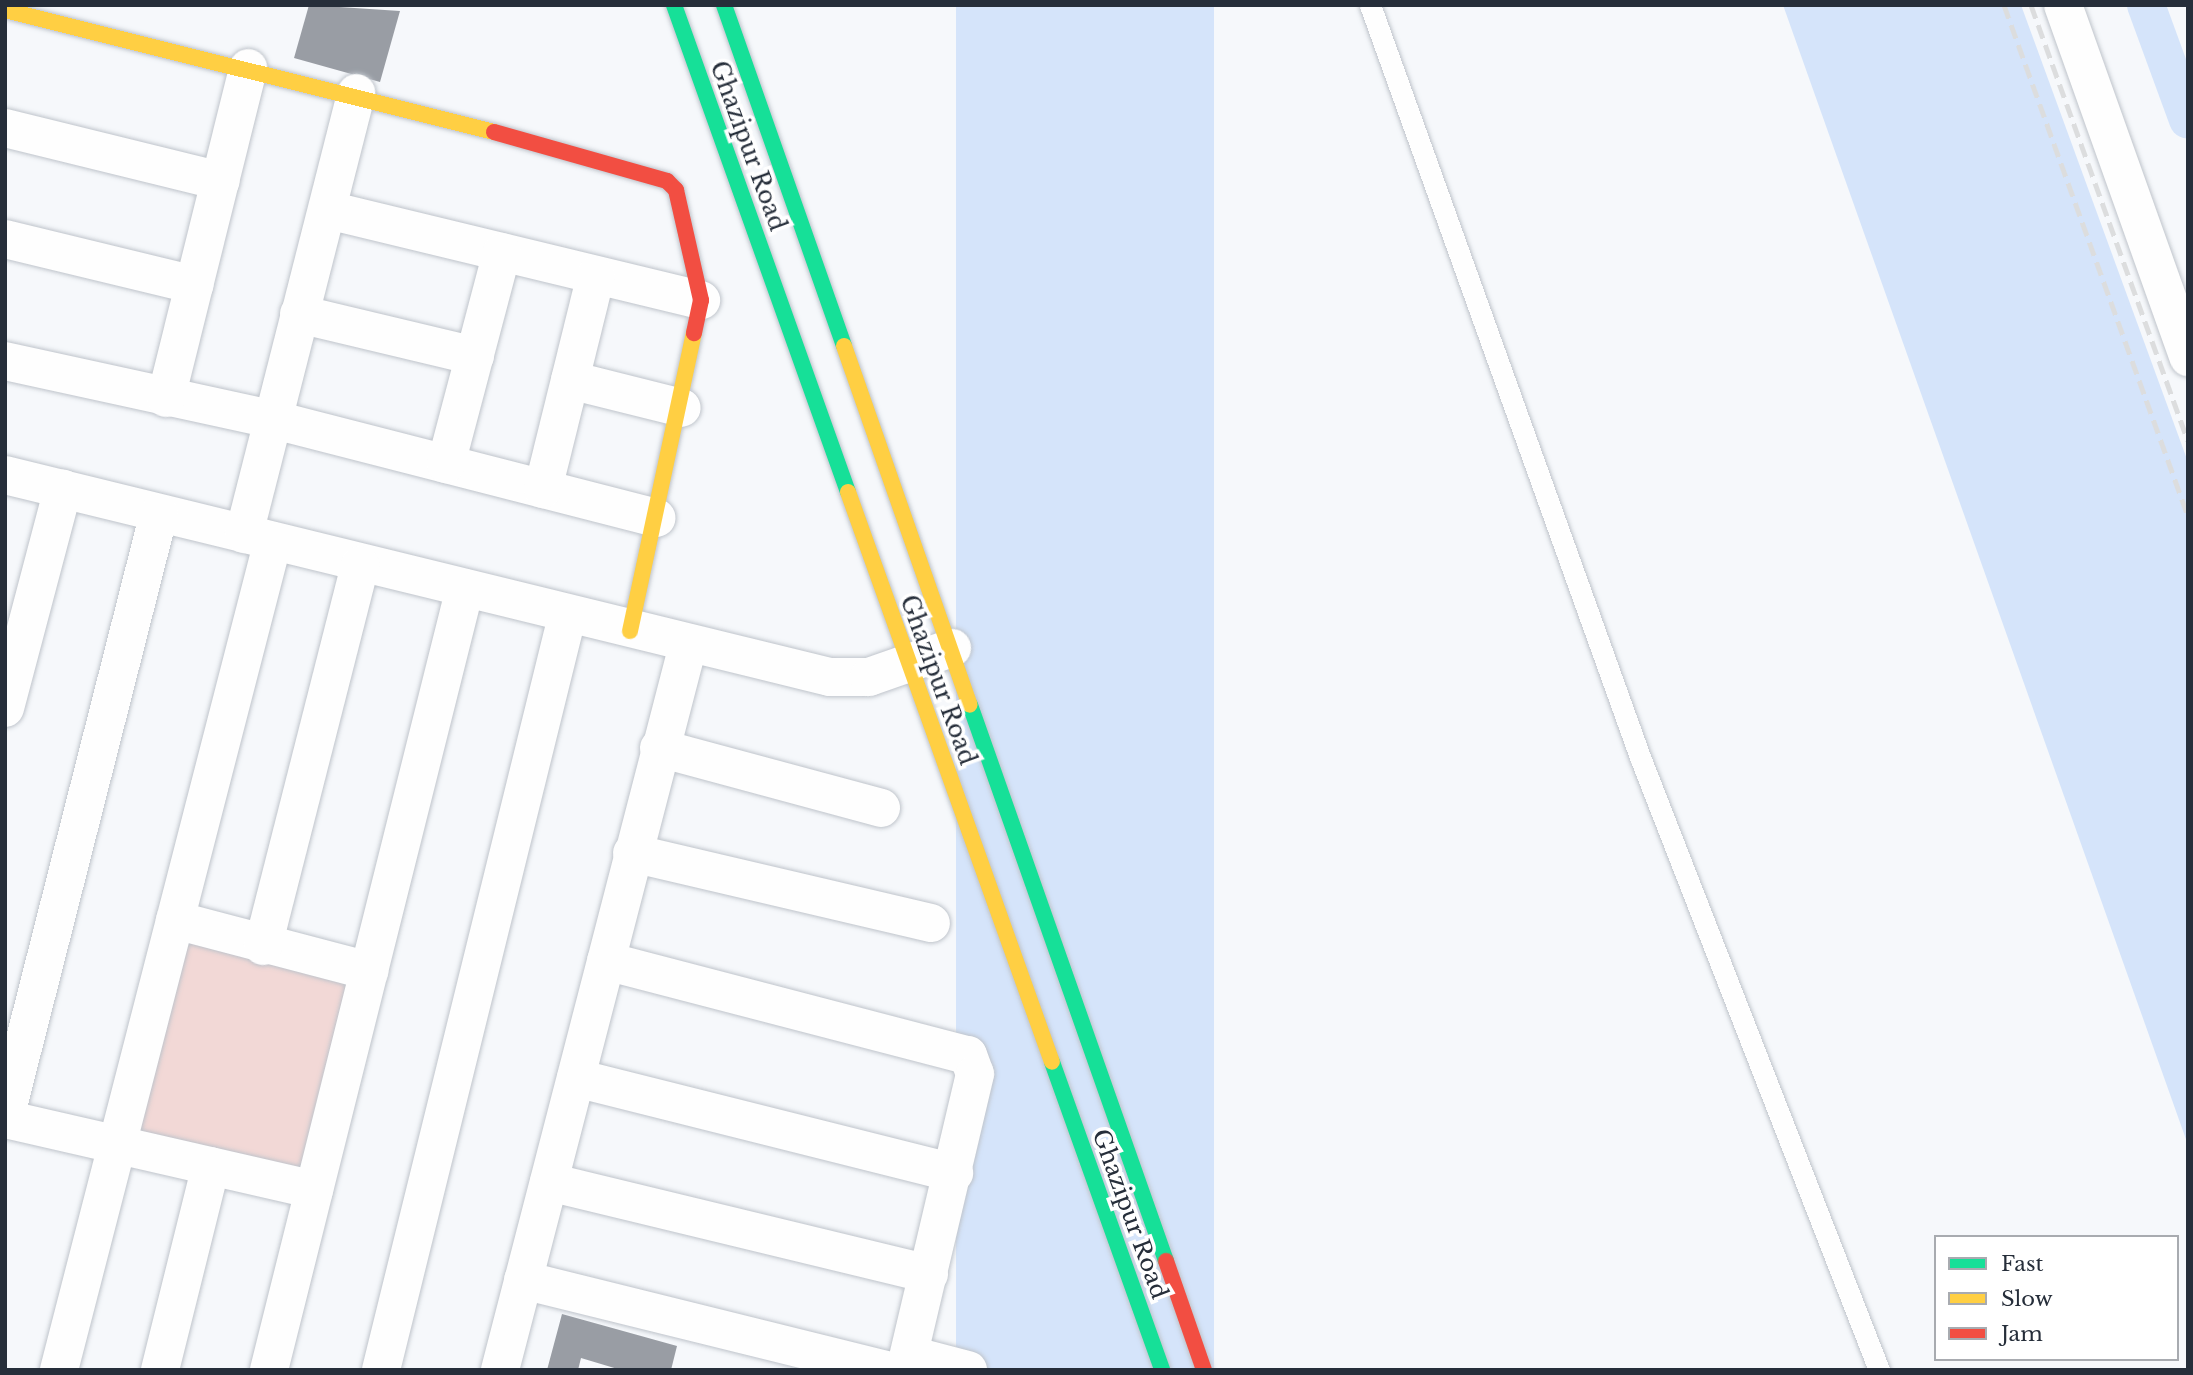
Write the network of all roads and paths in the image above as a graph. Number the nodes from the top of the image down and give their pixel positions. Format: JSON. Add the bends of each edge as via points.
{"nodes":[{"id":1,"x":674,"y":5,"type":"edge"},
{"id":2,"x":724,"y":5,"type":"edge"},
{"id":3,"x":1370,"y":5,"type":"edge"},
{"id":4,"x":2063,"y":5,"type":"edge"},
{"id":5,"x":5,"y":10,"type":"edge"},
{"id":6,"x":248,"y":68,"type":"junction"},
{"id":7,"x":356,"y":93,"type":"junction"},
{"id":8,"x":5,"y":128,"type":"edge"},
{"id":9,"x":221,"y":181,"type":"junction"},
{"id":10,"x":328,"y":210,"type":"junction"},
{"id":11,"x":5,"y":239,"type":"edge"},
{"id":12,"x":502,"y":252,"type":"junction"},
{"id":13,"x":596,"y":275,"type":"junction"},
{"id":14,"x":195,"y":285,"type":"junction"},
{"id":15,"x":701,"y":300,"type":"junction"},
{"id":16,"x":299,"y":314,"type":"junction"},
{"id":17,"x":475,"y":356,"type":"junction"},
{"id":18,"x":2188,"y":357,"type":"edge"},
{"id":19,"x":5,"y":361,"type":"edge"},
{"id":20,"x":570,"y":380,"type":"junction"},
{"id":21,"x":166,"y":398,"type":"junction"},
{"id":22,"x":682,"y":408,"type":"junction"},
{"id":23,"x":271,"y":419,"type":"junction"},
{"id":24,"x":446,"y":464,"type":"junction"},
{"id":25,"x":5,"y":475,"type":"edge"},
{"id":26,"x":63,"y":489,"type":"junction"},
{"id":27,"x":543,"y":489,"type":"junction"},
{"id":28,"x":159,"y":513,"type":"junction"},
{"id":29,"x":657,"y":518,"type":"junction"},
{"id":30,"x":258,"y":537,"type":"junction"},
{"id":31,"x":360,"y":565,"type":"junction"},
{"id":32,"x":465,"y":589,"type":"junction"},
{"id":33,"x":567,"y":617,"type":"junction"},
{"id":34,"x":631,"y":631,"type":"junction"},
{"id":35,"x":688,"y":645,"type":"junction"},
{"id":36,"x":952,"y":648,"type":"junction"},
{"id":37,"x":909,"y":667,"type":"junction"},
{"id":38,"x":5,"y":708,"type":"edge"},
{"id":39,"x":659,"y":748,"type":"junction"},
{"id":40,"x":881,"y":808,"type":"dead end"},
{"id":41,"x":632,"y":853,"type":"junction"},
{"id":42,"x":175,"y":920,"type":"junction"},
{"id":43,"x":931,"y":923,"type":"dead end"},
{"id":44,"x":263,"y":946,"type":"junction"},
{"id":45,"x":606,"y":961,"type":"junction"},
{"id":46,"x":369,"y":971,"type":"junction"},
{"id":47,"x":576,"y":1078,"type":"junction"},
{"id":48,"x":5,"y":1118,"type":"edge"},
{"id":49,"x":117,"y":1144,"type":"junction"},
{"id":50,"x":211,"y":1166,"type":"junction"},
{"id":51,"x":954,"y":1173,"type":"junction"},
{"id":52,"x":549,"y":1182,"type":"junction"},
{"id":53,"x":314,"y":1190,"type":"junction"},
{"id":54,"x":929,"y":1273,"type":"junction"},
{"id":55,"x":523,"y":1280,"type":"junction"},
{"id":56,"x":901,"y":1365,"type":"edge"},
{"id":57,"x":59,"y":1370,"type":"edge"},
{"id":58,"x":160,"y":1370,"type":"edge"},
{"id":59,"x":269,"y":1370,"type":"edge"},
{"id":60,"x":381,"y":1370,"type":"edge"},
{"id":61,"x":500,"y":1370,"type":"edge"},
{"id":62,"x":968,"y":1370,"type":"edge"},
{"id":63,"x":1162,"y":1370,"type":"edge"},
{"id":64,"x":1204,"y":1370,"type":"edge"},
{"id":65,"x":1879,"y":1370,"type":"edge"}],
"edges":[{"from":1,"to":37,"type":"main road","name":"Ghazipur Road"},
{"from":2,"to":36,"type":"main road","name":"Ghazipur Road"},
{"from":3,"to":65,"type":"lane","via":[[1640,757]]},
{"from":4,"to":18,"type":"street"},
{"from":5,"to":6,"type":"main road"},
{"from":6,"to":7,"type":"main road"},
{"from":6,"to":9,"type":"street"},
{"from":7,"to":10,"type":"street"},
{"from":7,"to":15,"type":"main road","via":[[658,175],[676,190]]},
{"from":8,"to":9,"type":"street"},
{"from":9,"to":14,"type":"street"},
{"from":10,"to":12,"type":"street"},
{"from":10,"to":16,"type":"street"},
{"from":11,"to":14,"type":"street"},
{"from":12,"to":13,"type":"street"},
{"from":12,"to":17,"type":"street"},
{"from":13,"to":15,"type":"street"},
{"from":13,"to":20,"type":"street"},
{"from":14,"to":21,"type":"street"},
{"from":15,"to":22,"type":"main road"},
{"from":16,"to":17,"type":"street"},
{"from":16,"to":23,"type":"street"},
{"from":17,"to":24,"type":"street"},
{"from":19,"to":21,"type":"street"},
{"from":20,"to":22,"type":"street"},
{"from":20,"to":27,"type":"street"},
{"from":21,"to":23,"type":"street"},
{"from":22,"to":29,"type":"main road"},
{"from":23,"to":24,"type":"street"},
{"from":23,"to":30,"type":"street"},
{"from":24,"to":27,"type":"street"},
{"from":25,"to":26,"type":"street"},
{"from":26,"to":28,"type":"street"},
{"from":26,"to":38,"type":"street"},
{"from":27,"to":29,"type":"street"},
{"from":28,"to":30,"type":"street"},
{"from":28,"to":48,"type":"street"},
{"from":29,"to":34,"type":"main road"},
{"from":30,"to":31,"type":"street"},
{"from":30,"to":42,"type":"street"},
{"from":31,"to":32,"type":"street"},
{"from":31,"to":44,"type":"street"},
{"from":32,"to":33,"type":"street"},
{"from":32,"to":46,"type":"street"},
{"from":33,"to":34,"type":"street"},
{"from":33,"to":60,"type":"street"},
{"from":34,"to":35,"type":"street"},
{"from":35,"to":37,"type":"street","via":[[830,677],[869,677]]},
{"from":35,"to":39,"type":"street"},
{"from":36,"to":37,"type":"street"},
{"from":36,"to":64,"type":"main road","name":"Ghazipur Road"},
{"from":37,"to":63,"type":"main road","name":"Ghazipur Road"},
{"from":39,"to":40,"type":"street"},
{"from":39,"to":41,"type":"street"},
{"from":41,"to":43,"type":"street"},
{"from":41,"to":45,"type":"street"},
{"from":42,"to":44,"type":"street"},
{"from":42,"to":49,"type":"street"},
{"from":44,"to":46,"type":"street"},
{"from":45,"to":47,"type":"street"},
{"from":45,"to":51,"type":"street","via":[[959,1048],[975,1074]]},
{"from":46,"to":53,"type":"street"},
{"from":47,"to":51,"type":"street"},
{"from":47,"to":52,"type":"street"},
{"from":48,"to":49,"type":"street"},
{"from":49,"to":50,"type":"street"},
{"from":49,"to":57,"type":"street"},
{"from":50,"to":53,"type":"street"},
{"from":50,"to":58,"type":"street"},
{"from":51,"to":54,"type":"street"},
{"from":52,"to":54,"type":"street"},
{"from":52,"to":55,"type":"street"},
{"from":53,"to":59,"type":"street"},
{"from":54,"to":56,"type":"street"},
{"from":55,"to":56,"type":"street"},
{"from":55,"to":61,"type":"street"},
{"from":56,"to":62,"type":"street"}]}
